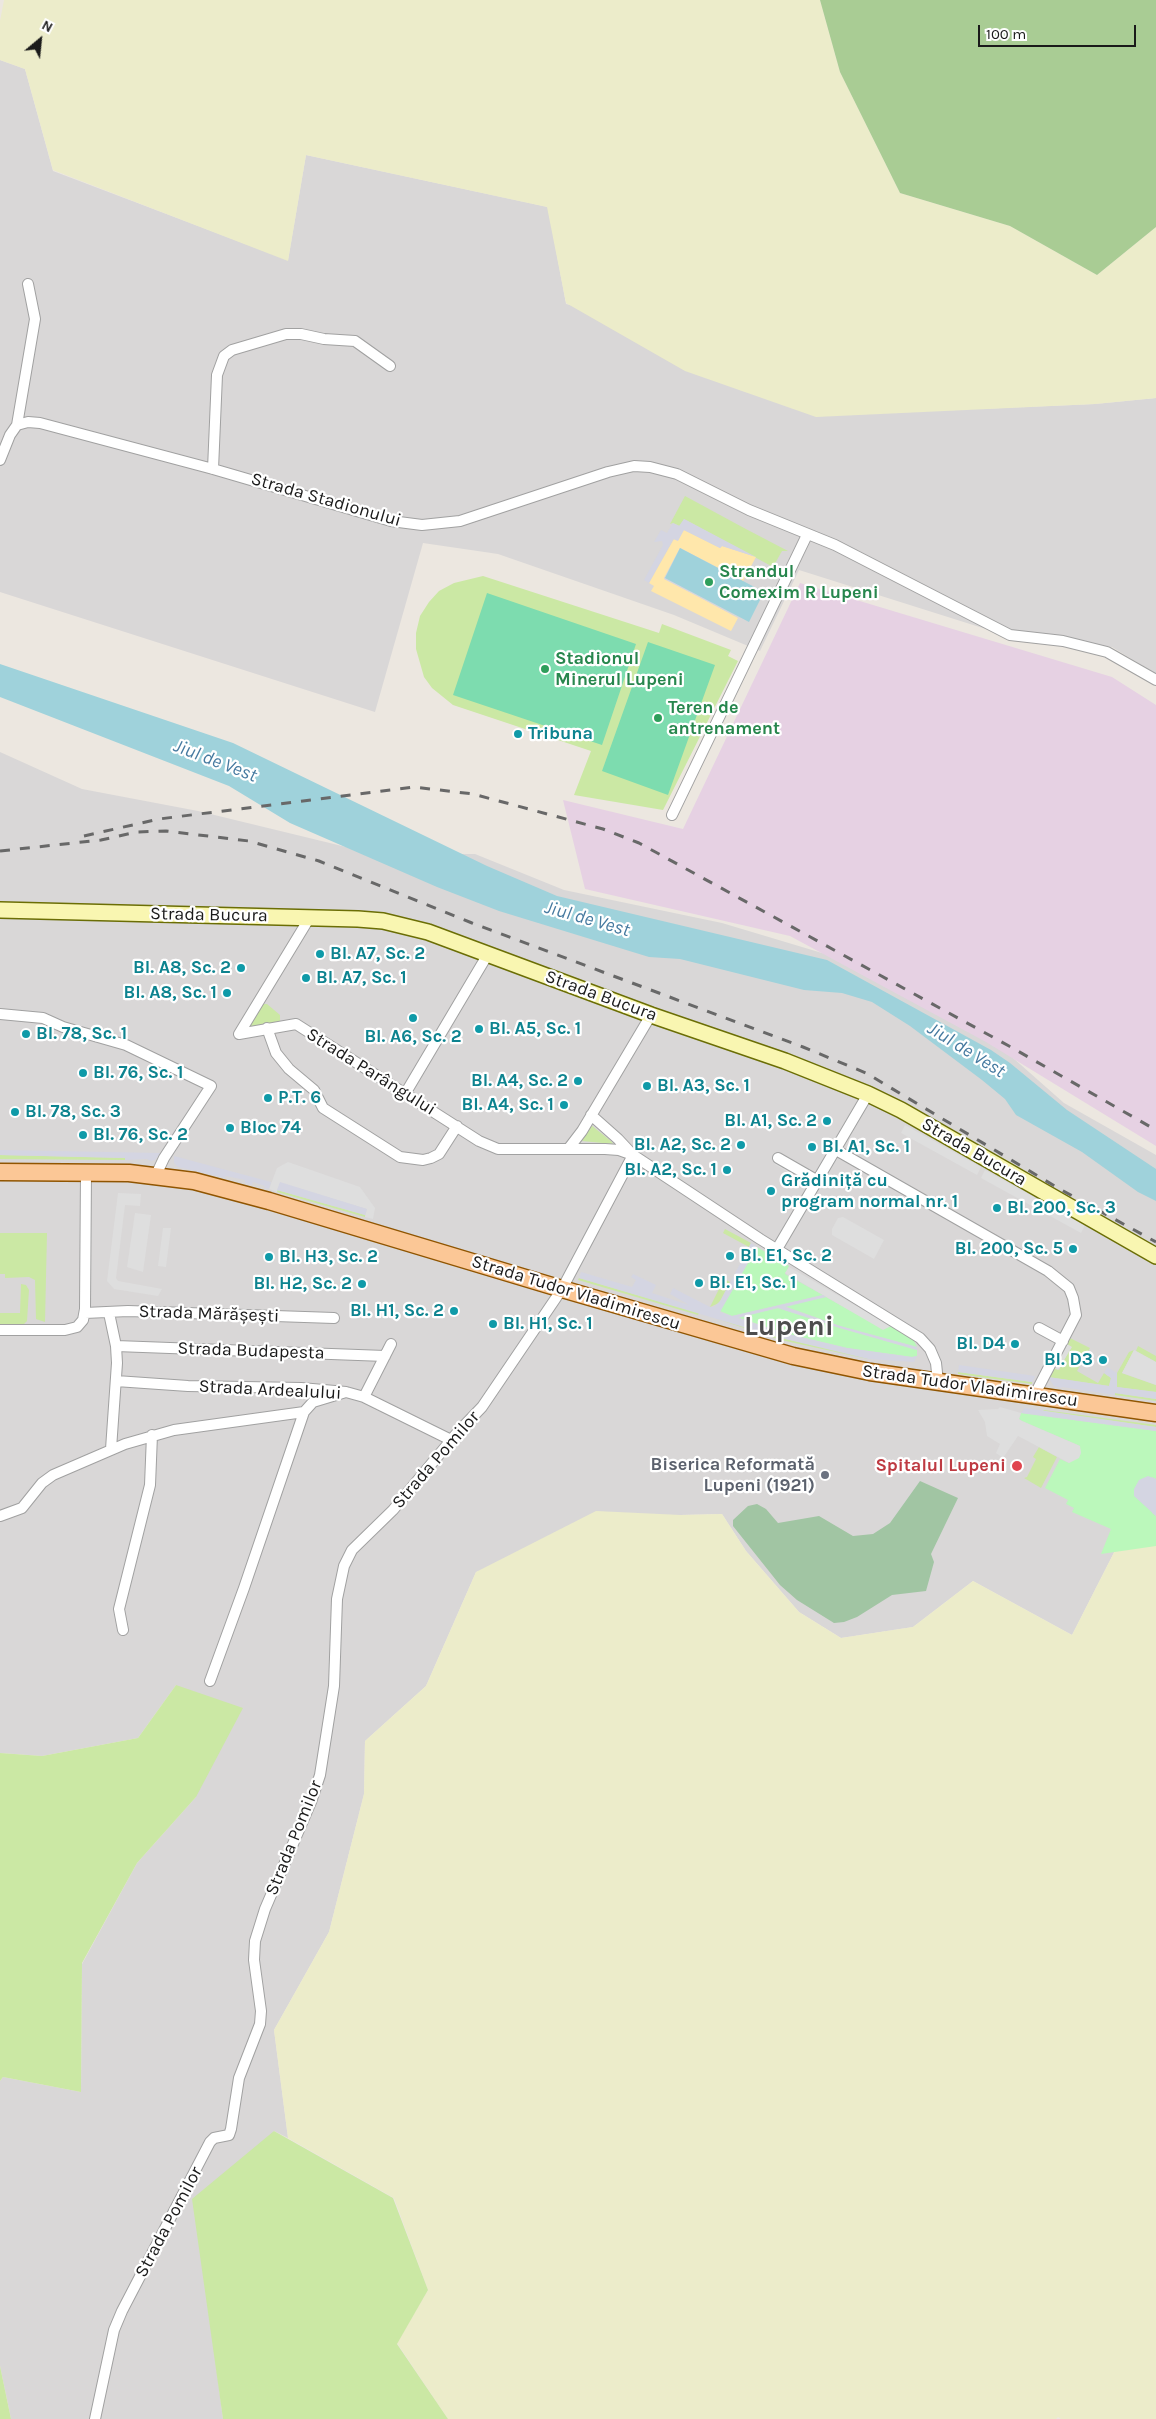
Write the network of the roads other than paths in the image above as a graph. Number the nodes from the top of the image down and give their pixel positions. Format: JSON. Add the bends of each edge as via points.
{"nodes":[{"id":1,"x":28,"y":284,"type":"dead end"},
{"id":2,"x":390,"y":366,"type":"dead end"},
{"id":3,"x":17,"y":425,"type":"junction"},
{"id":4,"x":0,"y":460,"type":"edge"},
{"id":5,"x":213,"y":468,"type":"junction"},
{"id":6,"x":807,"y":535,"type":"junction"},
{"id":7,"x":1156,"y":680,"type":"edge"},
{"id":8,"x":672,"y":815,"type":"dead end"},
{"id":9,"x":0,"y":910,"type":"edge"},
{"id":10,"x":310,"y":917,"type":"junction"},
{"id":11,"x":488,"y":954,"type":"junction"},
{"id":12,"x":0,"y":1014,"type":"edge"},
{"id":13,"x":651,"y":1015,"type":"junction"},
{"id":14,"x":267,"y":1028,"type":"junction"},
{"id":15,"x":405,"y":1094,"type":"junction"},
{"id":16,"x":868,"y":1094,"type":"junction"},
{"id":17,"x":591,"y":1115,"type":"junction"},
{"id":18,"x":457,"y":1126,"type":"junction"},
{"id":19,"x":569,"y":1148,"type":"junction"},
{"id":20,"x":836,"y":1150,"type":"junction"},
{"id":21,"x":632,"y":1155,"type":"junction"},
{"id":22,"x":778,"y":1158,"type":"dead end"},
{"id":23,"x":0,"y":1172,"type":"edge"},
{"id":24,"x":86,"y":1172,"type":"junction"},
{"id":25,"x":156,"y":1176,"type":"junction"},
{"id":26,"x":818,"y":1181,"type":"junction"},
{"id":27,"x":777,"y":1249,"type":"junction"},
{"id":28,"x":1156,"y":1256,"type":"edge"},
{"id":29,"x":562,"y":1289,"type":"junction"},
{"id":30,"x":109,"y":1313,"type":"junction"},
{"id":31,"x":84,"y":1317,"type":"junction"},
{"id":32,"x":334,"y":1318,"type":"dead end"},
{"id":33,"x":1039,"y":1328,"type":"dead end"},
{"id":34,"x":0,"y":1330,"type":"edge"},
{"id":35,"x":1063,"y":1341,"type":"junction"},
{"id":36,"x":391,"y":1344,"type":"dead end"},
{"id":37,"x":116,"y":1346,"type":"junction"},
{"id":38,"x":385,"y":1356,"type":"junction"},
{"id":39,"x":116,"y":1381,"type":"junction"},
{"id":40,"x":938,"y":1382,"type":"junction"},
{"id":41,"x":346,"y":1392,"type":"junction"},
{"id":42,"x":1034,"y":1396,"type":"junction"},
{"id":43,"x":364,"y":1397,"type":"junction"},
{"id":44,"x":304,"y":1412,"type":"junction"},
{"id":45,"x":1156,"y":1413,"type":"edge"},
{"id":46,"x":152,"y":1435,"type":"junction"},
{"id":47,"x":451,"y":1440,"type":"junction"},
{"id":48,"x":111,"y":1449,"type":"junction"},
{"id":49,"x":0,"y":1516,"type":"edge"},
{"id":50,"x":123,"y":1630,"type":"dead end"},
{"id":51,"x":210,"y":1681,"type":"dead end"},
{"id":52,"x":95,"y":2419,"type":"edge"}],
"edges":[{"from":1,"to":3,"type":"street","via":[[35,320]]},
{"from":2,"to":5,"type":"street","via":[[354,341],[301,334],[286,334],[232,350],[224,356],[217,374]]},
{"from":3,"to":4,"type":"street"},
{"from":3,"to":5,"type":"street","name":"Strada Stadionului","via":[[40,422]]},
{"from":5,"to":6,"type":"street","name":"Strada Stadionului","via":[[391,520],[422,525],[460,521],[608,472],[634,466],[650,467],[692,481]]},
{"from":6,"to":7,"type":"street","name":"Strada Stadionului","via":[[835,545],[1010,635],[1063,640],[1107,652]]},
{"from":6,"to":8,"type":"street"},
{"from":9,"to":10,"type":"main road","name":"Strada Bucura"},
{"from":10,"to":11,"type":"main road","name":"Strada Bucura","via":[[399,924]]},
{"from":10,"to":14,"type":"street","name":"Strada Parângului","via":[[239,1034]]},
{"from":11,"to":13,"type":"main road","name":"Strada Bucura"},
{"from":11,"to":15,"type":"street"},
{"from":12,"to":25,"type":"street","via":[[43,1018],[70,1030],[126,1045],[210,1086]]},
{"from":13,"to":16,"type":"main road","name":"Strada Bucura","via":[[785,1061]]},
{"from":13,"to":17,"type":"street"},
{"from":14,"to":15,"type":"street","name":"Strada Parângului","via":[[296,1024]]},
{"from":14,"to":18,"type":"street","via":[[276,1053],[314,1090],[323,1108],[400,1157],[423,1160],[439,1154]]},
{"from":15,"to":18,"type":"street","name":"Strada Parângului"},
{"from":16,"to":20,"type":"street"},
{"from":16,"to":28,"type":"main road","name":"Strada Bucura"},
{"from":17,"to":19,"type":"street"},
{"from":17,"to":21,"type":"street","name":"Strada Parângului"},
{"from":18,"to":19,"type":"street","name":"Strada Parângului","via":[[498,1149]]},
{"from":19,"to":21,"type":"street","name":"Strada Parângului","via":[[620,1150]]},
{"from":20,"to":26,"type":"street"},
{"from":20,"to":35,"type":"street","via":[[1060,1278],[1069,1288],[1076,1310]]},
{"from":21,"to":27,"type":"street","name":"Strada Parângului"},
{"from":21,"to":29,"type":"street"},
{"from":22,"to":26,"type":"street"},
{"from":23,"to":24,"type":"main road","name":"Strada Tudor Vladimirescu"},
{"from":24,"to":25,"type":"main road","name":"Strada Tudor Vladimirescu"},
{"from":24,"to":31,"type":"street"},
{"from":25,"to":29,"type":"main road","name":"Strada Tudor Vladimirescu","via":[[231,1190]]},
{"from":26,"to":27,"type":"street"},
{"from":27,"to":40,"type":"street","name":"Strada Parângului","via":[[920,1338],[936,1362]]},
{"from":29,"to":40,"type":"main road","name":"Strada Tudor Vladimirescu","via":[[793,1356]]},
{"from":29,"to":47,"type":"street","name":"Strada Pomilor","via":[[497,1388]]},
{"from":30,"to":31,"type":"street","name":"Strada Mărășești"},
{"from":30,"to":32,"type":"street","name":"Strada Mărășești"},
{"from":30,"to":37,"type":"street"},
{"from":31,"to":34,"type":"street","via":[[77,1327],[65,1330]]},
{"from":33,"to":35,"type":"street"},
{"from":35,"to":42,"type":"street"},
{"from":36,"to":38,"type":"street","name":"Strada Ardealului"},
{"from":37,"to":38,"type":"street","name":"Strada Budapesta"},
{"from":37,"to":39,"type":"street"},
{"from":38,"to":43,"type":"street","name":"Strada Ardealului"},
{"from":39,"to":41,"type":"street","name":"Strada Ardealului"},
{"from":39,"to":48,"type":"street"},
{"from":40,"to":42,"type":"main road","name":"Strada Tudor Vladimirescu"},
{"from":41,"to":43,"type":"street","name":"Strada Ardealului"},
{"from":41,"to":44,"type":"street","via":[[313,1402]]},
{"from":42,"to":45,"type":"main road","name":"Strada Tudor Vladimirescu"},
{"from":43,"to":47,"type":"street"},
{"from":44,"to":46,"type":"street"},
{"from":44,"to":51,"type":"street"},
{"from":46,"to":48,"type":"street"},
{"from":46,"to":50,"type":"street","via":[[150,1484],[119,1609]]},
{"from":47,"to":52,"type":"street","name":"Strada Pomilor","via":[[393,1510],[352,1550],[344,1566],[337,1599],[334,1686],[320,1775],[255,1941],[260,2024],[239,2078],[231,2130],[228,2135],[210,2142],[122,2311],[114,2330]]},
{"from":48,"to":49,"type":"street","via":[[53,1475],[42,1483],[22,1508]]}]}
